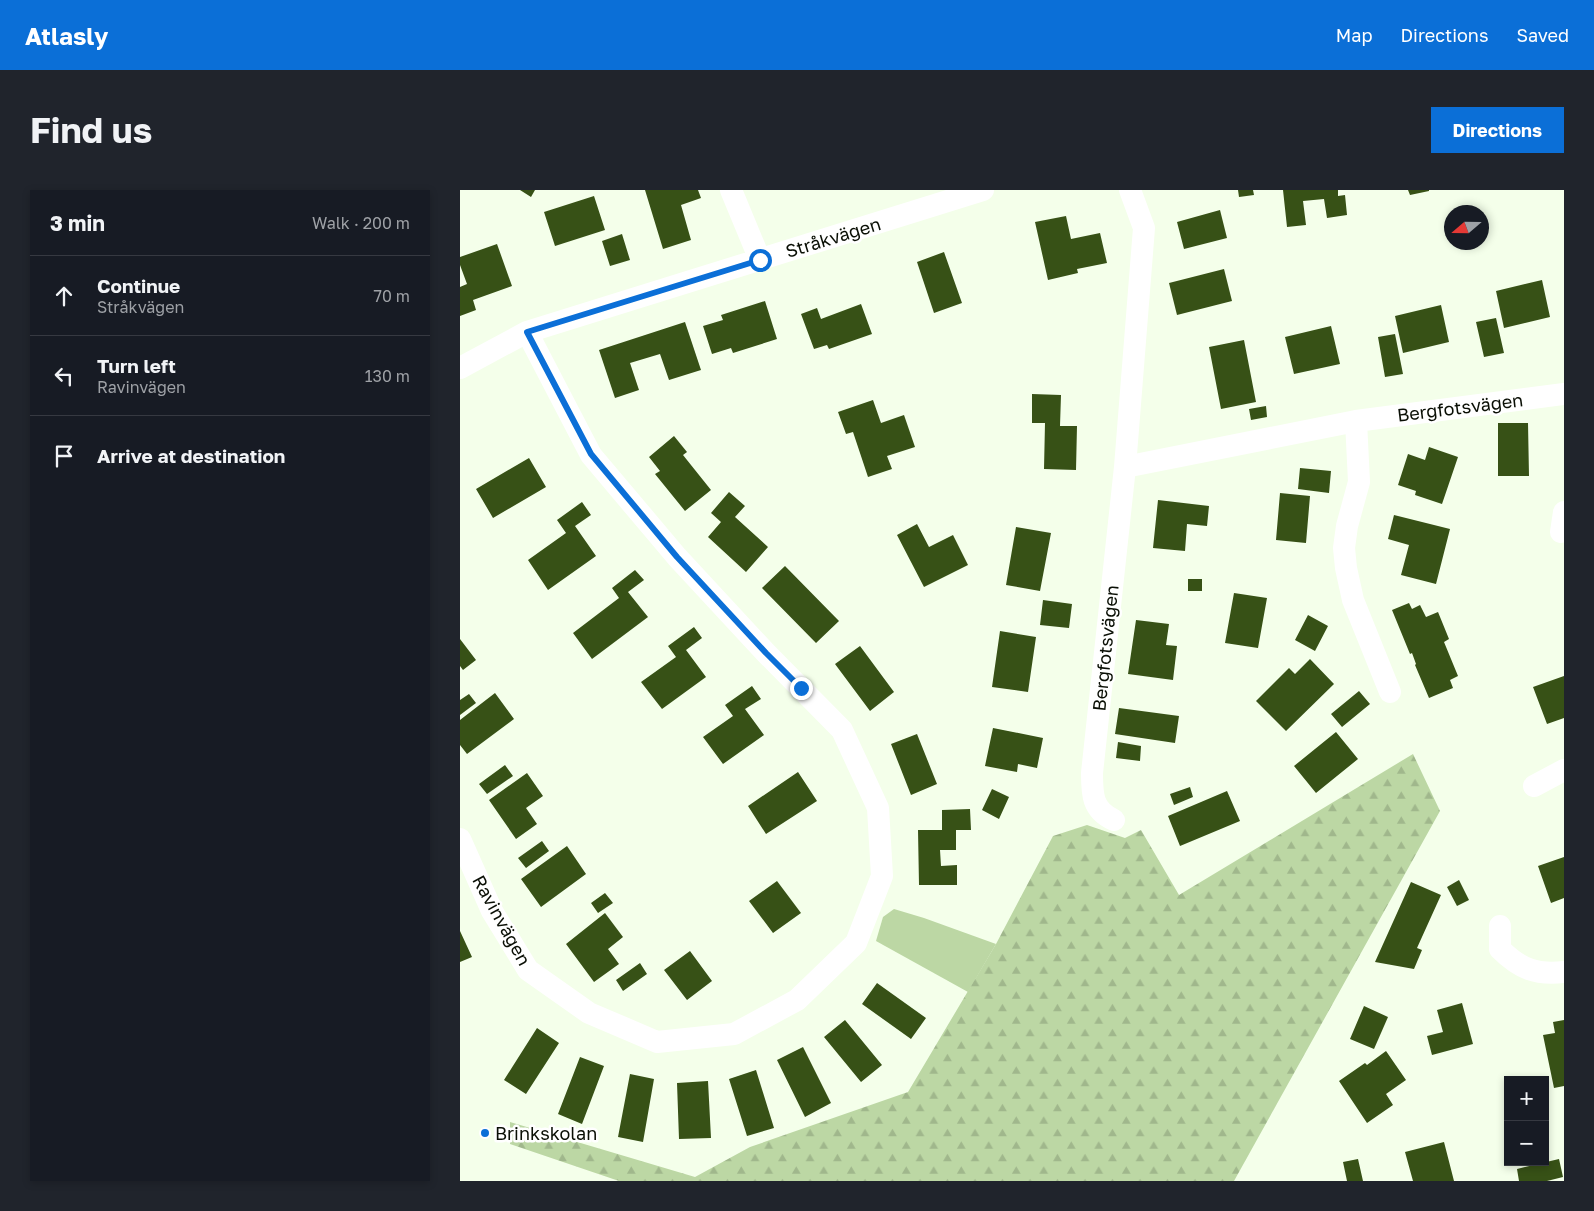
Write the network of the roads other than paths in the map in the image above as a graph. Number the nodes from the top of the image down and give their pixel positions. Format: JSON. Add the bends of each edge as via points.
{"nodes":[{"id":1,"x":731,"y":190,"type":"edge"},
{"id":2,"x":983,"y":190,"type":"edge"},
{"id":3,"x":1130,"y":190,"type":"edge"},
{"id":4,"x":760,"y":260,"type":"junction"},
{"id":5,"x":527,"y":332,"type":"junction"},
{"id":6,"x":460,"y":368,"type":"edge"},
{"id":7,"x":1564,"y":394,"type":"edge"},
{"id":8,"x":1356,"y":421,"type":"junction"},
{"id":9,"x":1125,"y":467,"type":"junction"},
{"id":10,"x":1390,"y":692,"type":"dead end"},
{"id":11,"x":1564,"y":770,"type":"edge"},
{"id":12,"x":1534,"y":786,"type":"dead end"},
{"id":13,"x":1114,"y":820,"type":"dead end"},
{"id":14,"x":460,"y":839,"type":"edge"},
{"id":15,"x":1500,"y":926,"type":"dead end"},
{"id":16,"x":1564,"y":972,"type":"edge"}],
"edges":[{"from":1,"to":4,"type":"street"},
{"from":2,"to":4,"type":"street","name":"Stråkvägen"},
{"from":3,"to":9,"type":"street","name":"Bergfotsvägen","via":[[1144,228]]},
{"from":4,"to":5,"type":"street","name":"Stråkvägen"},
{"from":5,"to":6,"type":"street","name":"Stråkvägen"},
{"from":5,"to":14,"type":"street","name":"Ravinvägen","via":[[591,454],[677,557],[842,730],[878,808],[882,876],[856,943],[797,1000],[734,1034],[657,1042],[589,1013],[528,970],[492,911]]},
{"from":7,"to":8,"type":"street","name":"Bergfotsvägen"},
{"from":8,"to":9,"type":"street","name":"Bergfotsvägen"},
{"from":8,"to":10,"type":"street","via":[[1359,482],[1346,533],[1346,568],[1353,600]]},
{"from":9,"to":13,"type":"street","name":"Bergfotsvägen","via":[[1092,773],[1095,802],[1106,816]]},
{"from":11,"to":12,"type":"street"},
{"from":15,"to":16,"type":"street","via":[[1500,949],[1514,963],[1538,972]]}]}
